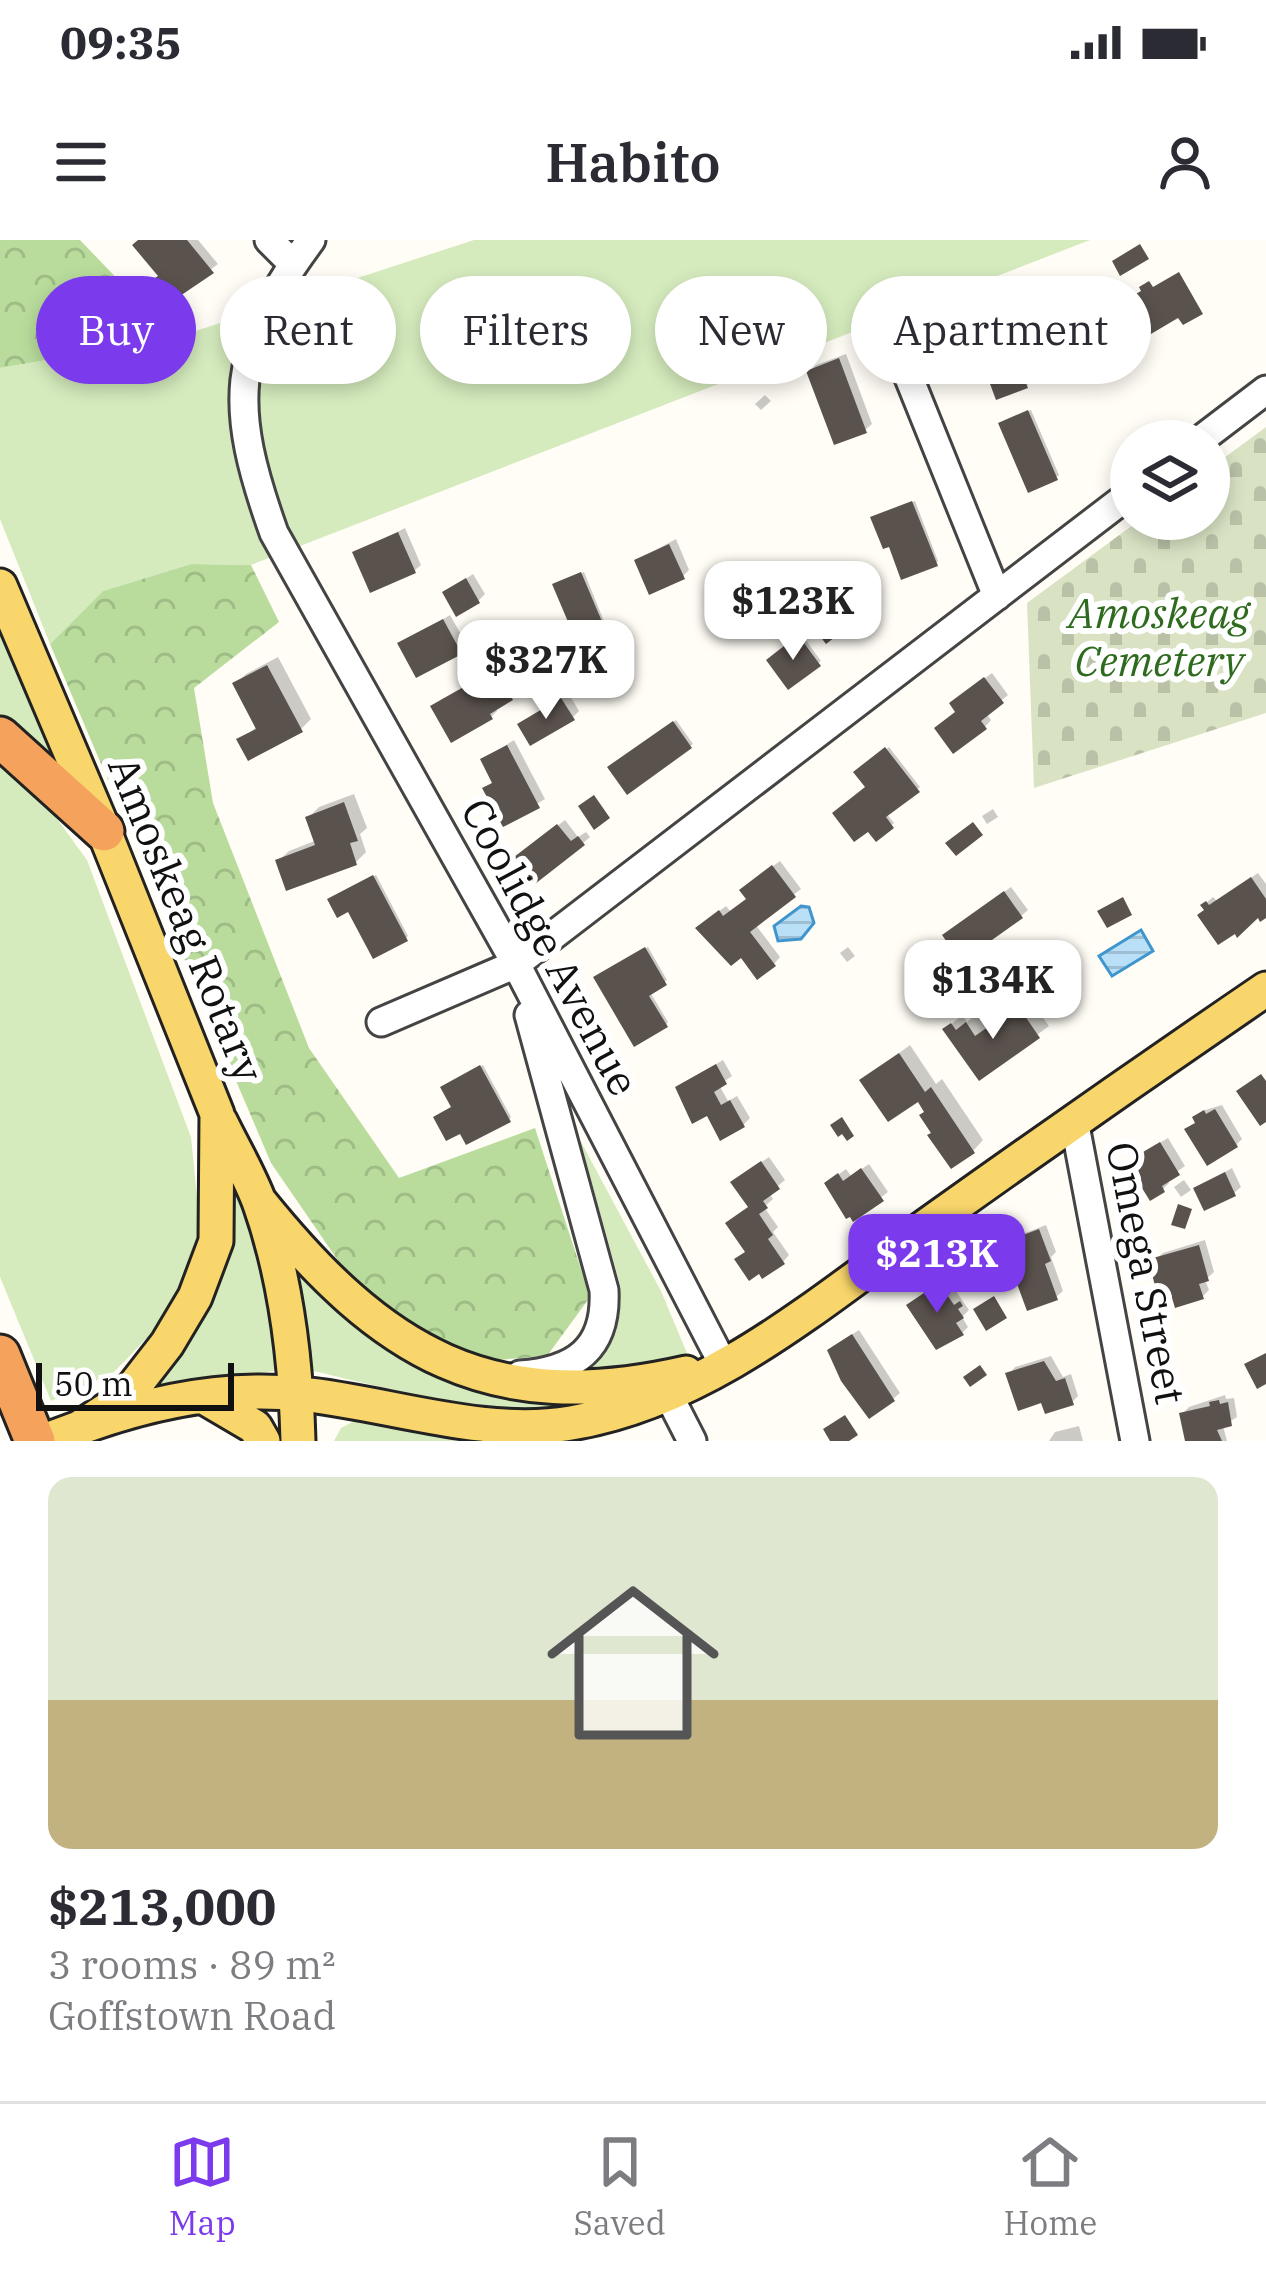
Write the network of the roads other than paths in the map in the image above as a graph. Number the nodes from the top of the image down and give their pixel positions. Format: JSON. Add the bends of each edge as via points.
{"nodes":[{"id":1,"x":269,"y":240,"type":"edge"},
{"id":2,"x":311,"y":240,"type":"edge"},
{"id":3,"x":293,"y":264,"type":"junction"},
{"id":4,"x":912,"y":384,"type":"edge"},
{"id":5,"x":1266,"y":390,"type":"edge"},
{"id":6,"x":1227,"y":420,"type":"edge"},
{"id":7,"x":1110,"y":509,"type":"edge"},
{"id":8,"x":0,"y":586,"type":"edge"},
{"id":9,"x":997,"y":596,"type":"junction"},
{"id":10,"x":0,"y":736,"type":"edge"},
{"id":11,"x":104,"y":831,"type":"junction"},
{"id":12,"x":516,"y":964,"type":"junction"},
{"id":13,"x":1266,"y":989,"type":"edge"},
{"id":14,"x":381,"y":1022,"type":"dead end"},
{"id":15,"x":217,"y":1114,"type":"junction"},
{"id":16,"x":1074,"y":1120,"type":"junction"},
{"id":17,"x":260,"y":1202,"type":"junction"},
{"id":18,"x":0,"y":1354,"type":"edge"},
{"id":19,"x":723,"y":1364,"type":"junction"},
{"id":20,"x":478,"y":1374,"type":"junction"},
{"id":21,"x":297,"y":1393,"type":"junction"},
{"id":22,"x":204,"y":1396,"type":"junction"},
{"id":23,"x":669,"y":1396,"type":"junction"},
{"id":24,"x":372,"y":1405,"type":"junction"},
{"id":25,"x":79,"y":1428,"type":"junction"},
{"id":26,"x":39,"y":1441,"type":"edge"},
{"id":27,"x":263,"y":1441,"type":"edge"},
{"id":28,"x":298,"y":1441,"type":"edge"},
{"id":29,"x":318,"y":1441,"type":"edge"},
{"id":30,"x":692,"y":1441,"type":"edge"},
{"id":31,"x":1135,"y":1441,"type":"edge"}],
"edges":[{"from":1,"to":3,"type":"street"},
{"from":2,"to":3,"type":"street","name":"Coolidge Avenue"},
{"from":3,"to":12,"type":"street","name":"Coolidge Avenue","via":[[250,347],[242,410],[251,470],[274,532]]},
{"from":4,"to":9,"type":"street"},
{"from":5,"to":6,"type":"street"},
{"from":7,"to":9,"type":"street"},
{"from":8,"to":11,"type":"main road","name":"Amoskeag Rotary"},
{"from":9,"to":12,"type":"street"},
{"from":10,"to":11,"type":"highway"},
{"from":11,"to":15,"type":"main road","name":"Amoskeag Rotary"},
{"from":12,"to":14,"type":"street"},
{"from":12,"to":19,"type":"street","name":"Coolidge Avenue"},
{"from":12,"to":20,"type":"street","via":[[605,1309],[586,1353],[569,1365]]},
{"from":13,"to":16,"type":"main road"},
{"from":15,"to":17,"type":"main road"},
{"from":15,"to":25,"type":"main road","name":"Amoskeag Rotary","via":[[216,1241],[195,1298],[136,1386]]},
{"from":16,"to":19,"type":"main road"},
{"from":16,"to":31,"type":"street","name":"Omega Street"},
{"from":17,"to":20,"type":"main road","via":[[345,1295],[421,1350]]},
{"from":17,"to":21,"type":"main road"},
{"from":18,"to":26,"type":"highway"},
{"from":19,"to":20,"type":"main road","via":[[573,1389]]},
{"from":19,"to":23,"type":"main road"},
{"from":21,"to":22,"type":"main road"},
{"from":21,"to":24,"type":"main road"},
{"from":21,"to":28,"type":"main road"},
{"from":22,"to":25,"type":"main road","via":[[140,1406]]},
{"from":22,"to":27,"type":"main road","via":[[255,1427]]},
{"from":23,"to":24,"type":"main road","via":[[564,1424]]},
{"from":23,"to":30,"type":"street"},
{"from":24,"to":29,"type":"main road","via":[[324,1415]]},
{"from":25,"to":26,"type":"main road","name":"Amoskeag Rotary"}]}
